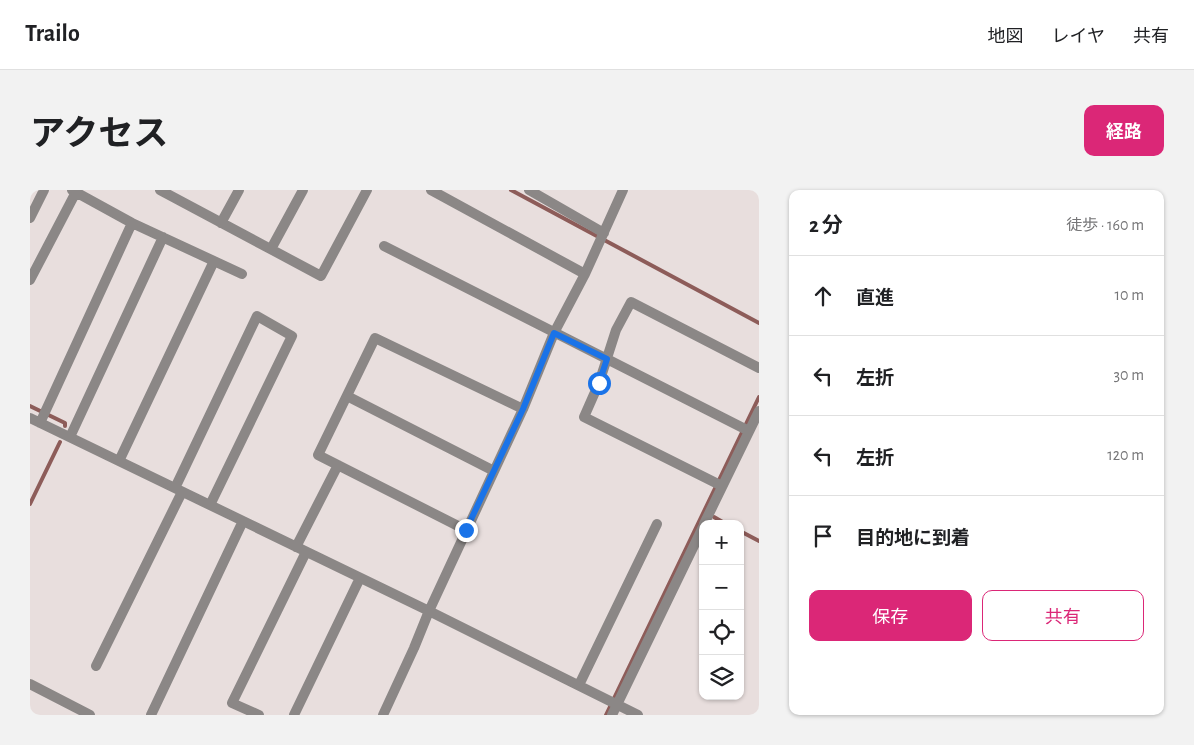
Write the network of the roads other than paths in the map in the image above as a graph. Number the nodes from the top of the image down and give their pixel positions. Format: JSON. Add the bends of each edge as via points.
{"nodes":[{"id":1,"x":44,"y":190,"type":"edge"},
{"id":2,"x":160,"y":190,"type":"edge"},
{"id":3,"x":239,"y":190,"type":"edge"},
{"id":4,"x":303,"y":190,"type":"edge"},
{"id":5,"x":367,"y":190,"type":"edge"},
{"id":6,"x":432,"y":190,"type":"edge"},
{"id":7,"x":529,"y":190,"type":"edge"},
{"id":8,"x":623,"y":190,"type":"edge"},
{"id":9,"x":74,"y":191,"type":"edge"},
{"id":10,"x":30,"y":218,"type":"edge"},
{"id":11,"x":132,"y":223,"type":"junction"},
{"id":12,"x":221,"y":223,"type":"junction"},
{"id":13,"x":163,"y":237,"type":"junction"},
{"id":14,"x":602,"y":237,"type":"junction"},
{"id":15,"x":384,"y":246,"type":"dead end"},
{"id":16,"x":271,"y":249,"type":"junction"},
{"id":17,"x":214,"y":262,"type":"junction"},
{"id":18,"x":242,"y":274,"type":"dead end"},
{"id":19,"x":585,"y":274,"type":"junction"},
{"id":20,"x":30,"y":280,"type":"edge"},
{"id":21,"x":554,"y":333,"type":"junction"},
{"id":22,"x":607,"y":359,"type":"junction"},
{"id":23,"x":759,"y":368,"type":"edge"},
{"id":24,"x":347,"y":396,"type":"junction"},
{"id":25,"x":523,"y":409,"type":"junction"},
{"id":26,"x":759,"y":411,"type":"edge"},
{"id":27,"x":43,"y":416,"type":"junction"},
{"id":28,"x":30,"y":418,"type":"edge"},
{"id":29,"x":746,"y":429,"type":"junction"},
{"id":30,"x":70,"y":437,"type":"junction"},
{"id":31,"x":119,"y":461,"type":"junction"},
{"id":32,"x":338,"y":465,"type":"junction"},
{"id":33,"x":494,"y":471,"type":"junction"},
{"id":34,"x":719,"y":485,"type":"junction"},
{"id":35,"x":179,"y":490,"type":"junction"},
{"id":36,"x":210,"y":505,"type":"junction"},
{"id":37,"x":706,"y":520,"type":"edge"},
{"id":38,"x":243,"y":521,"type":"junction"},
{"id":39,"x":657,"y":524,"type":"dead end"},
{"id":40,"x":466,"y":530,"type":"junction"},
{"id":41,"x":699,"y":535,"type":"edge"},
{"id":42,"x":301,"y":550,"type":"junction"},
{"id":43,"x":360,"y":578,"type":"junction"},
{"id":44,"x":429,"y":611,"type":"junction"},
{"id":45,"x":96,"y":666,"type":"dead end"},
{"id":46,"x":30,"y":684,"type":"edge"},
{"id":47,"x":579,"y":685,"type":"junction"},
{"id":48,"x":614,"y":703,"type":"junction"},
{"id":49,"x":90,"y":715,"type":"edge"},
{"id":50,"x":152,"y":715,"type":"edge"},
{"id":51,"x":259,"y":715,"type":"edge"},
{"id":52,"x":294,"y":715,"type":"edge"},
{"id":53,"x":383,"y":715,"type":"edge"},
{"id":54,"x":612,"y":715,"type":"edge"},
{"id":55,"x":638,"y":715,"type":"edge"}],
"edges":[{"from":1,"to":10,"type":"street"},
{"from":2,"to":12,"type":"street"},
{"from":3,"to":12,"type":"street"},
{"from":4,"to":16,"type":"street"},
{"from":5,"to":16,"type":"street","via":[[321,276]]},
{"from":6,"to":19,"type":"street"},
{"from":7,"to":14,"type":"street"},
{"from":8,"to":14,"type":"street"},
{"from":9,"to":11,"type":"street"},
{"from":9,"to":20,"type":"street"},
{"from":11,"to":13,"type":"street"},
{"from":11,"to":27,"type":"street"},
{"from":12,"to":16,"type":"street"},
{"from":13,"to":17,"type":"street"},
{"from":13,"to":30,"type":"street"},
{"from":14,"to":19,"type":"street"},
{"from":15,"to":21,"type":"street"},
{"from":17,"to":18,"type":"street"},
{"from":17,"to":31,"type":"street"},
{"from":19,"to":21,"type":"street"},
{"from":21,"to":22,"type":"street"},
{"from":21,"to":25,"type":"street"},
{"from":22,"to":23,"type":"street","via":[[616,330],[631,302]]},
{"from":22,"to":29,"type":"street"},
{"from":22,"to":34,"type":"street","via":[[584,418]]},
{"from":24,"to":25,"type":"street","via":[[375,338]]},
{"from":24,"to":32,"type":"street","via":[[318,455]]},
{"from":24,"to":33,"type":"street"},
{"from":25,"to":33,"type":"street"},
{"from":26,"to":29,"type":"street"},
{"from":27,"to":28,"type":"street"},
{"from":27,"to":30,"type":"street"},
{"from":29,"to":34,"type":"street"},
{"from":30,"to":31,"type":"street"},
{"from":31,"to":35,"type":"street"},
{"from":32,"to":40,"type":"street"},
{"from":32,"to":42,"type":"street"},
{"from":33,"to":40,"type":"street"},
{"from":34,"to":37,"type":"street"},
{"from":35,"to":36,"type":"street"},
{"from":35,"to":36,"type":"street","via":[[257,316],[292,336]]},
{"from":35,"to":45,"type":"street"},
{"from":36,"to":38,"type":"street"},
{"from":38,"to":42,"type":"street"},
{"from":38,"to":50,"type":"street"},
{"from":39,"to":47,"type":"street"},
{"from":40,"to":44,"type":"street"},
{"from":41,"to":48,"type":"street"},
{"from":42,"to":43,"type":"street"},
{"from":42,"to":51,"type":"street","via":[[232,703]]},
{"from":43,"to":44,"type":"street"},
{"from":43,"to":52,"type":"street"},
{"from":44,"to":47,"type":"street"},
{"from":44,"to":53,"type":"street"},
{"from":46,"to":49,"type":"street"},
{"from":47,"to":48,"type":"street"},
{"from":48,"to":54,"type":"street"},
{"from":48,"to":55,"type":"street"}]}
